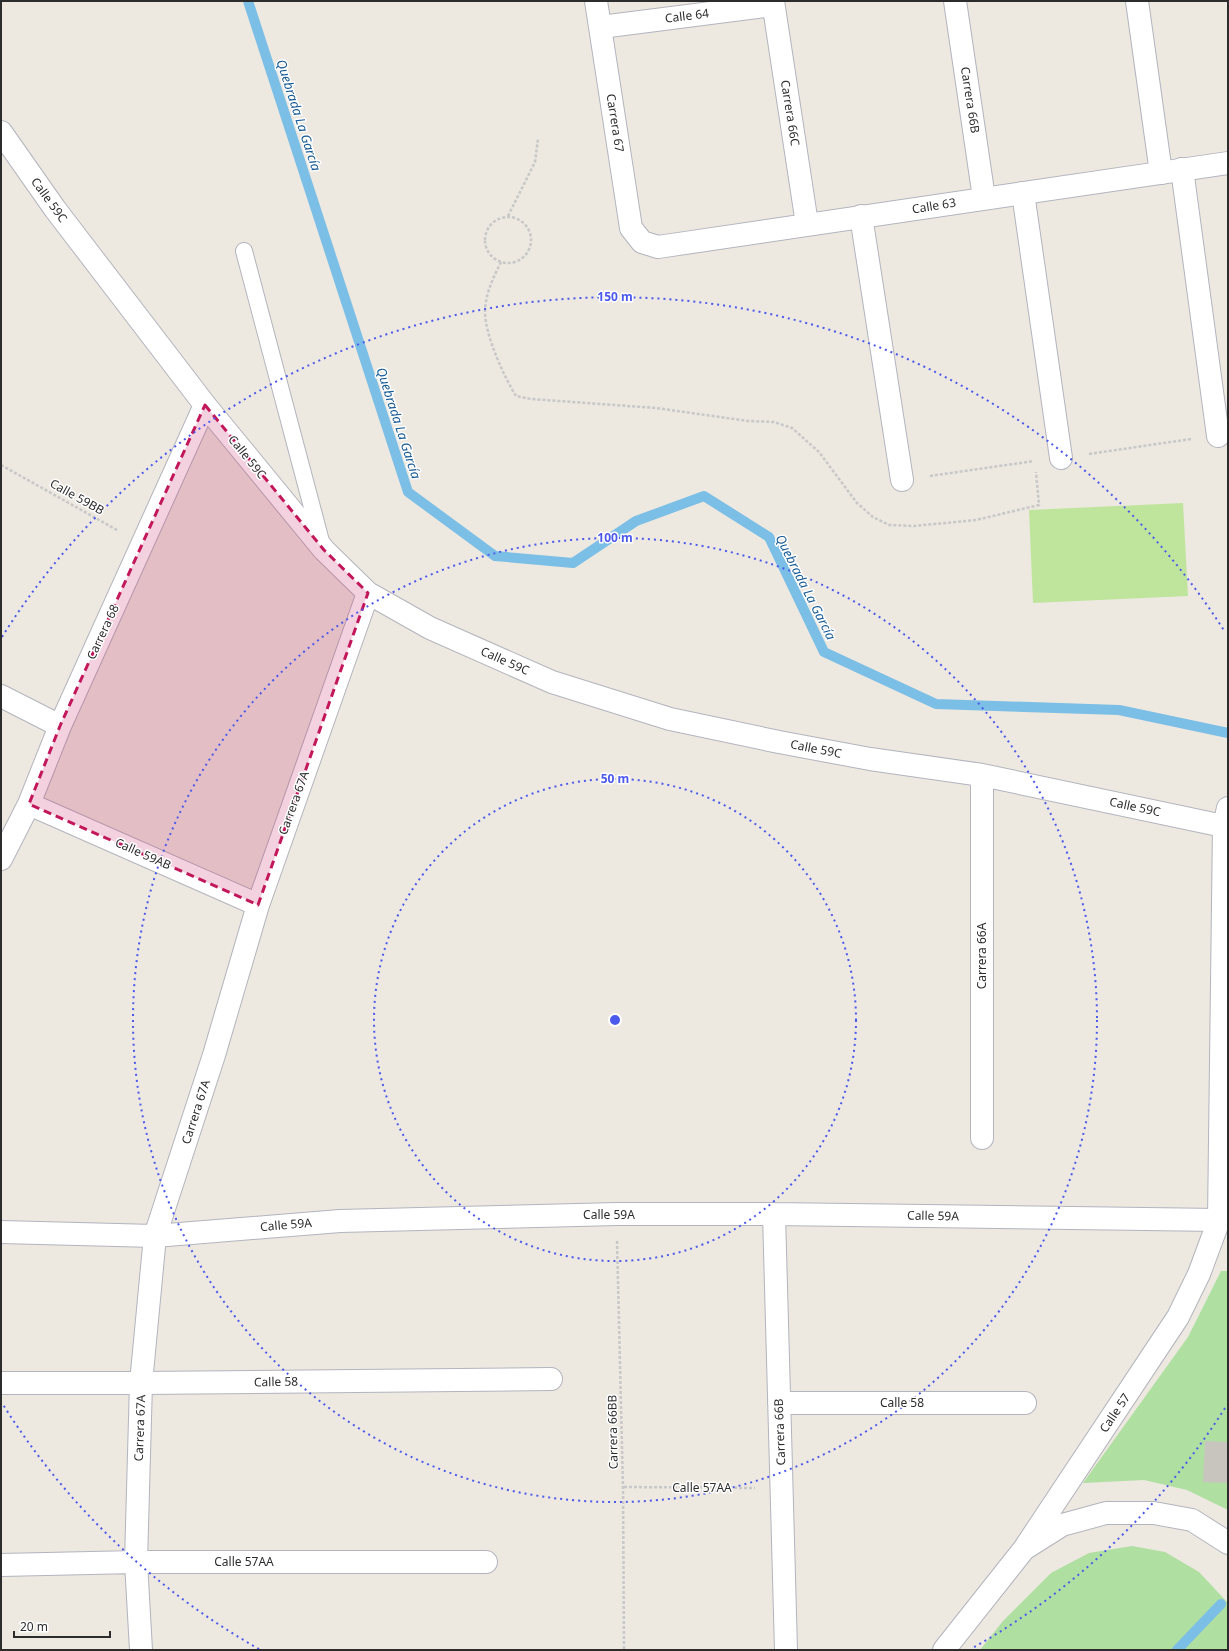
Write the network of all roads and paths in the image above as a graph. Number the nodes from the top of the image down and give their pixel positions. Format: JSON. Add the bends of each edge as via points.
{"nodes":[{"id":1,"x":596,"y":1,"type":"edge"},
{"id":2,"x":955,"y":1,"type":"edge"},
{"id":3,"x":1136,"y":1,"type":"edge"},
{"id":4,"x":773,"y":3,"type":"edge"},
{"id":5,"x":601,"y":27,"type":"junction"},
{"id":6,"x":1,"y":132,"type":"edge"},
{"id":7,"x":538,"y":139,"type":"dead end"},
{"id":8,"x":1228,"y":163,"type":"edge"},
{"id":9,"x":1182,"y":170,"type":"junction"},
{"id":10,"x":1160,"y":173,"type":"junction"},
{"id":11,"x":1023,"y":193,"type":"junction"},
{"id":12,"x":984,"y":198,"type":"junction"},
{"id":13,"x":508,"y":216,"type":"junction"},
{"id":14,"x":861,"y":216,"type":"junction"},
{"id":15,"x":807,"y":224,"type":"junction"},
{"id":16,"x":642,"y":242,"type":"joint"},
{"id":17,"x":244,"y":251,"type":"dead end"},
{"id":18,"x":500,"y":262,"type":"junction"},
{"id":19,"x":205,"y":406,"type":"junction"},
{"id":20,"x":1218,"y":436,"type":"dead end"},
{"id":21,"x":1061,"y":458,"type":"dead end"},
{"id":22,"x":1035,"y":461,"type":"dead end"},
{"id":23,"x":1,"y":465,"type":"edge"},
{"id":24,"x":902,"y":480,"type":"dead end"},
{"id":25,"x":143,"y":544,"type":"junction"},
{"id":26,"x":324,"y":550,"type":"junction"},
{"id":27,"x":368,"y":594,"type":"junction"},
{"id":28,"x":1,"y":696,"type":"edge"},
{"id":29,"x":60,"y":726,"type":"junction"},
{"id":30,"x":982,"y":775,"type":"junction"},
{"id":31,"x":29,"y":804,"type":"junction"},
{"id":32,"x":1227,"y":820,"type":"edge"},
{"id":33,"x":1,"y":860,"type":"edge"},
{"id":34,"x":258,"y":905,"type":"junction"},
{"id":35,"x":982,"y":1138,"type":"dead end"},
{"id":36,"x":617,"y":1214,"type":"junction"},
{"id":37,"x":774,"y":1214,"type":"junction"},
{"id":38,"x":1219,"y":1220,"type":"junction"},
{"id":39,"x":1,"y":1232,"type":"edge"},
{"id":40,"x":155,"y":1236,"type":"junction"},
{"id":41,"x":551,"y":1379,"type":"dead end"},
{"id":42,"x":1,"y":1383,"type":"edge"},
{"id":43,"x":141,"y":1384,"type":"junction"},
{"id":44,"x":779,"y":1403,"type":"junction"},
{"id":45,"x":1025,"y":1403,"type":"dead end"},
{"id":46,"x":624,"y":1487,"type":"junction"},
{"id":47,"x":781,"y":1488,"type":"junction"},
{"id":48,"x":1228,"y":1543,"type":"edge"},
{"id":49,"x":1024,"y":1549,"type":"junction"},
{"id":50,"x":136,"y":1562,"type":"junction"},
{"id":51,"x":486,"y":1562,"type":"dead end"},
{"id":52,"x":1,"y":1565,"type":"edge"},
{"id":53,"x":141,"y":1650,"type":"edge"},
{"id":54,"x":624,"y":1650,"type":"edge"},
{"id":55,"x":786,"y":1650,"type":"edge"},
{"id":56,"x":944,"y":1650,"type":"edge"}],
"edges":[{"from":1,"to":5,"type":"street","name":"Carrera 67"},
{"from":2,"to":12,"type":"street","name":"Carrera 66B"},
{"from":3,"to":10,"type":"street"},
{"from":4,"to":5,"type":"street","name":"Calle 64"},
{"from":4,"to":15,"type":"street","name":"Carrera 66C"},
{"from":5,"to":16,"type":"street","name":"Carrera 67","via":[[631,228]]},
{"from":6,"to":19,"type":"street","name":"Calle 59C","via":[[55,209]]},
{"from":7,"to":13,"type":"path","via":[[535,162]]},
{"from":8,"to":9,"type":"street","name":"Calle 63"},
{"from":9,"to":10,"type":"street","name":"Calle 63"},
{"from":9,"to":20,"type":"street"},
{"from":10,"to":11,"type":"street","name":"Calle 63"},
{"from":11,"to":12,"type":"street","name":"Calle 63"},
{"from":11,"to":21,"type":"street"},
{"from":12,"to":14,"type":"street","name":"Calle 63"},
{"from":13,"to":18,"type":"path","via":[[498,218],[485,232],[487,252]]},
{"from":13,"to":18,"type":"path","via":[[517,218],[525,224],[530,231],[531,241],[529,250],[517,262]]},
{"from":14,"to":15,"type":"street","name":"Calle 63"},
{"from":14,"to":24,"type":"street"},
{"from":15,"to":16,"type":"street","name":"Calle 63","via":[[658,247]]},
{"from":17,"to":26,"type":"lane"},
{"from":18,"to":22,"type":"path","via":[[490,286],[485,313],[490,340],[516,396],[656,408],[748,421],[774,422],[792,428],[819,452],[857,503],[889,525],[914,526],[976,520],[1039,505]]},
{"from":19,"to":25,"type":"street","name":"Carrera 68"},
{"from":19,"to":26,"type":"street","name":"Calle 59C"},
{"from":23,"to":25,"type":"path","name":"Calle 59BB"},
{"from":25,"to":29,"type":"street","name":"Carrera 68"},
{"from":26,"to":27,"type":"street","name":"Calle 59C"},
{"from":27,"to":30,"type":"street","name":"Calle 59C","via":[[430,628],[552,682],[670,719],[870,759]]},
{"from":27,"to":34,"type":"street","name":"Carrera 67A"},
{"from":28,"to":29,"type":"street"},
{"from":29,"to":31,"type":"street","name":"Carrera 68"},
{"from":30,"to":32,"type":"street","name":"Calle 59C"},
{"from":30,"to":35,"type":"street","name":"Carrera 66A"},
{"from":31,"to":33,"type":"street","name":"Carrera 68"},
{"from":31,"to":34,"type":"street","name":"Calle 59AB"},
{"from":32,"to":38,"type":"street","name":"Calle 57"},
{"from":34,"to":40,"type":"street","name":"Carrera 67A","via":[[214,1056]]},
{"from":36,"to":37,"type":"street","name":"Calle 59A"},
{"from":36,"to":40,"type":"street","name":"Calle 59A","via":[[340,1221]]},
{"from":36,"to":46,"type":"path","name":"Carrera 66BB"},
{"from":37,"to":38,"type":"street","name":"Calle 59A"},
{"from":37,"to":44,"type":"street","name":"Carrera 66B"},
{"from":38,"to":49,"type":"street","name":"Calle 57","via":[[1199,1274],[1178,1317]]},
{"from":39,"to":40,"type":"street","name":"Calle 59A"},
{"from":40,"to":43,"type":"street","name":"Carrera 67A"},
{"from":41,"to":43,"type":"street","name":"Calle 58"},
{"from":42,"to":43,"type":"street","name":"Calle 58"},
{"from":43,"to":50,"type":"street","name":"Carrera 67A"},
{"from":44,"to":45,"type":"street","name":"Calle 58"},
{"from":44,"to":47,"type":"street","name":"Carrera 66B"},
{"from":46,"to":47,"type":"path","name":"Calle 57AA"},
{"from":46,"to":54,"type":"path","name":"Carrera 66BB"},
{"from":47,"to":55,"type":"street","name":"Carrera 66B"},
{"from":48,"to":49,"type":"street","via":[[1192,1520],[1154,1512],[1106,1513],[1062,1525]]},
{"from":49,"to":56,"type":"street"},
{"from":50,"to":51,"type":"street","name":"Calle 57AA"},
{"from":50,"to":52,"type":"street","name":"Calle 57AA"},
{"from":50,"to":53,"type":"street","name":"Carrera 67A"}]}
